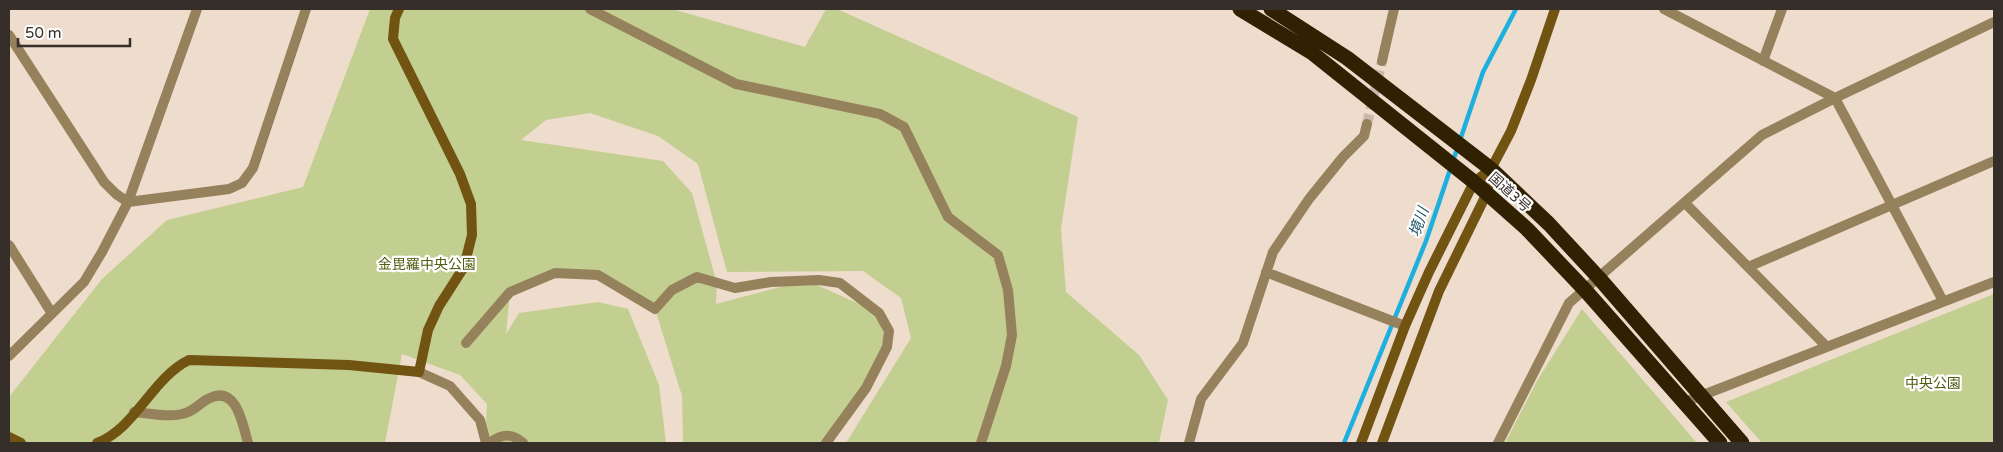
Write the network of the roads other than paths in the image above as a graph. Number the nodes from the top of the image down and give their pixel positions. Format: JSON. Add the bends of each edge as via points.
{"nodes":[{"id":1,"x":306,"y":9,"type":"edge"},
{"id":2,"x":399,"y":9,"type":"edge"},
{"id":3,"x":590,"y":9,"type":"edge"},
{"id":4,"x":1240,"y":9,"type":"edge"},
{"id":5,"x":1271,"y":9,"type":"edge"},
{"id":6,"x":1394,"y":9,"type":"edge"},
{"id":7,"x":1555,"y":9,"type":"edge"},
{"id":8,"x":1664,"y":9,"type":"edge"},
{"id":9,"x":1782,"y":9,"type":"edge"},
{"id":10,"x":194,"y":10,"type":"edge"},
{"id":11,"x":1994,"y":22,"type":"edge"},
{"id":12,"x":9,"y":35,"type":"edge"},
{"id":13,"x":1382,"y":61,"type":"tunnel mouth"},
{"id":14,"x":1763,"y":61,"type":"junction"},
{"id":15,"x":1835,"y":98,"type":"junction"},
{"id":16,"x":1367,"y":124,"type":"tunnel mouth"},
{"id":17,"x":1994,"y":161,"type":"edge"},
{"id":18,"x":1491,"y":169,"type":"junction"},
{"id":19,"x":1474,"y":182,"type":"junction"},
{"id":20,"x":1486,"y":193,"type":"junction"},
{"id":21,"x":128,"y":202,"type":"junction"},
{"id":22,"x":1685,"y":203,"type":"junction"},
{"id":23,"x":1892,"y":205,"type":"junction"},
{"id":24,"x":9,"y":245,"type":"edge"},
{"id":25,"x":1748,"y":267,"type":"junction"},
{"id":26,"x":1266,"y":272,"type":"junction"},
{"id":27,"x":1600,"y":278,"type":"junction"},
{"id":28,"x":1994,"y":282,"type":"edge"},
{"id":29,"x":1585,"y":290,"type":"junction"},
{"id":30,"x":1943,"y":301,"type":"junction"},
{"id":31,"x":51,"y":312,"type":"junction"},
{"id":32,"x":1405,"y":326,"type":"junction"},
{"id":33,"x":466,"y":343,"type":"dead end"},
{"id":34,"x":1827,"y":347,"type":"junction"},
{"id":35,"x":9,"y":356,"type":"edge"},
{"id":36,"x":419,"y":372,"type":"junction"},
{"id":37,"x":1702,"y":395,"type":"junction"},
{"id":38,"x":1685,"y":402,"type":"junction"},
{"id":39,"x":134,"y":412,"type":"junction"},
{"id":40,"x":9,"y":437,"type":"edge"},
{"id":41,"x":21,"y":443,"type":"edge"},
{"id":42,"x":97,"y":443,"type":"edge"},
{"id":43,"x":248,"y":443,"type":"edge"},
{"id":44,"x":488,"y":443,"type":"edge"},
{"id":45,"x":523,"y":443,"type":"edge"},
{"id":46,"x":826,"y":443,"type":"edge"},
{"id":47,"x":981,"y":443,"type":"edge"},
{"id":48,"x":1189,"y":443,"type":"edge"},
{"id":49,"x":1362,"y":443,"type":"edge"},
{"id":50,"x":1382,"y":443,"type":"edge"},
{"id":51,"x":1498,"y":443,"type":"edge"},
{"id":52,"x":1720,"y":443,"type":"edge"},
{"id":53,"x":1742,"y":443,"type":"edge"}],
"edges":[{"from":1,"to":21,"type":"street","via":[[253,168],[242,183],[229,189]]},
{"from":2,"to":36,"type":"street","via":[[393,39],[460,174],[471,204],[472,235],[464,267],[428,330]]},
{"from":3,"to":47,"type":"street","via":[[736,84],[880,114],[904,126],[948,217],[998,255],[1008,290],[1012,335],[1006,366]]},
{"from":4,"to":19,"type":"highway","name":"国道3号","via":[[1311,52]]},
{"from":5,"to":18,"type":"highway","name":"国道3号","via":[[1347,58]]},
{"from":6,"to":13,"type":"street"},
{"from":7,"to":18,"type":"street","via":[[1511,131]]},
{"from":8,"to":14,"type":"street"},
{"from":9,"to":14,"type":"street"},
{"from":10,"to":21,"type":"street"},
{"from":11,"to":15,"type":"street"},
{"from":12,"to":21,"type":"street","via":[[104,182]]},
{"from":14,"to":15,"type":"street"},
{"from":15,"to":22,"type":"street","via":[[1762,135]]},
{"from":15,"to":23,"type":"street"},
{"from":16,"to":26,"type":"street","via":[[1364,136],[1309,198],[1273,252]]},
{"from":17,"to":23,"type":"street"},
{"from":18,"to":19,"type":"street"},
{"from":18,"to":20,"type":"street"},
{"from":18,"to":27,"type":"highway","name":"国道3号"},
{"from":19,"to":20,"type":"highway","name":"国道3号"},
{"from":19,"to":32,"type":"street"},
{"from":20,"to":29,"type":"highway","name":"国道3号","via":[[1527,229]]},
{"from":20,"to":50,"type":"street","via":[[1439,291]]},
{"from":21,"to":31,"type":"street","via":[[84,282]]},
{"from":22,"to":25,"type":"street"},
{"from":22,"to":27,"type":"street"},
{"from":23,"to":25,"type":"street"},
{"from":23,"to":30,"type":"street"},
{"from":24,"to":31,"type":"street"},
{"from":25,"to":34,"type":"street"},
{"from":26,"to":32,"type":"street"},
{"from":26,"to":48,"type":"street","via":[[1243,343],[1202,399]]},
{"from":27,"to":29,"type":"street"},
{"from":27,"to":37,"type":"highway","name":"国道3号"},
{"from":28,"to":30,"type":"street"},
{"from":29,"to":38,"type":"highway","name":"国道3号"},
{"from":29,"to":51,"type":"street","via":[[1569,303]]},
{"from":30,"to":34,"type":"street"},
{"from":31,"to":35,"type":"street"},
{"from":32,"to":49,"type":"street"},
{"from":33,"to":46,"type":"street","via":[[510,292],[555,273],[598,275],[655,309],[672,290],[697,277],[735,288],[771,282],[819,280],[840,283],[880,313],[889,331],[887,347],[866,388]]},
{"from":34,"to":37,"type":"street"},
{"from":36,"to":39,"type":"street","via":[[349,365],[189,360],[176,366]]},
{"from":36,"to":44,"type":"street","via":[[450,386],[480,420]]},
{"from":37,"to":38,"type":"street"},
{"from":37,"to":53,"type":"highway","name":"国道3号"},
{"from":38,"to":52,"type":"highway","name":"国道3号"},
{"from":39,"to":42,"type":"street","via":[[120,428]]},
{"from":39,"to":43,"type":"street","via":[[173,415],[188,412],[212,397],[222,396],[231,399],[237,407]]},
{"from":40,"to":41,"type":"street"},
{"from":44,"to":45,"type":"street","via":[[499,436],[511,436]]}]}
